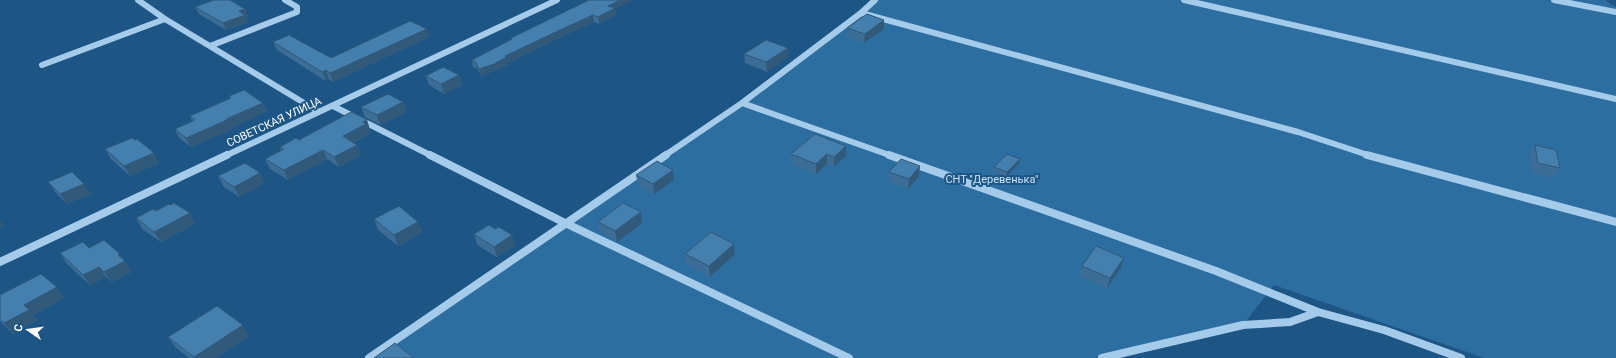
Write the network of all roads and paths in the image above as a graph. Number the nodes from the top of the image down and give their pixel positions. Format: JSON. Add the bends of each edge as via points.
{"nodes":[{"id":1,"x":138,"y":0,"type":"edge"},
{"id":2,"x":285,"y":0,"type":"edge"},
{"id":3,"x":557,"y":0,"type":"edge"},
{"id":4,"x":874,"y":0,"type":"edge"},
{"id":5,"x":1184,"y":0,"type":"edge"},
{"id":6,"x":1554,"y":0,"type":"edge"},
{"id":7,"x":1616,"y":12,"type":"edge"},
{"id":8,"x":861,"y":13,"type":"junction"},
{"id":9,"x":165,"y":19,"type":"junction"},
{"id":10,"x":210,"y":46,"type":"junction"},
{"id":11,"x":42,"y":65,"type":"dead end"},
{"id":12,"x":1616,"y":99,"type":"edge"},
{"id":13,"x":742,"y":103,"type":"junction"},
{"id":14,"x":333,"y":106,"type":"junction"},
{"id":15,"x":320,"y":112,"type":"junction"},
{"id":16,"x":1616,"y":222,"type":"edge"},
{"id":17,"x":565,"y":223,"type":"junction"},
{"id":18,"x":0,"y":262,"type":"edge"},
{"id":19,"x":1318,"y":312,"type":"junction"},
{"id":20,"x":369,"y":358,"type":"edge"},
{"id":21,"x":849,"y":358,"type":"edge"},
{"id":22,"x":1102,"y":358,"type":"edge"},
{"id":23,"x":1461,"y":358,"type":"edge"}],
"edges":[{"from":1,"to":9,"type":"street"},
{"from":2,"to":10,"type":"street","via":[[297,7],[296,12]]},
{"from":3,"to":14,"type":"street","name":"СОВЕТСКАЯ УЛИЦА"},
{"from":4,"to":8,"type":"street"},
{"from":5,"to":12,"type":"street"},
{"from":6,"to":7,"type":"street"},
{"from":8,"to":13,"type":"street"},
{"from":8,"to":16,"type":"street","via":[[1298,132],[1358,153]]},
{"from":9,"to":10,"type":"street"},
{"from":9,"to":11,"type":"street"},
{"from":10,"to":15,"type":"street"},
{"from":13,"to":17,"type":"street"},
{"from":13,"to":19,"type":"street","via":[[1216,270]]},
{"from":14,"to":15,"type":"street","name":"СОВЕТСКАЯ УЛИЦА"},
{"from":14,"to":17,"type":"street"},
{"from":15,"to":18,"type":"street","name":"СОВЕТСКАЯ УЛИЦА"},
{"from":17,"to":20,"type":"street"},
{"from":17,"to":21,"type":"street"},
{"from":19,"to":22,"type":"street","via":[[1290,322],[1243,325]]},
{"from":19,"to":23,"type":"street","via":[[1384,330]]}]}
